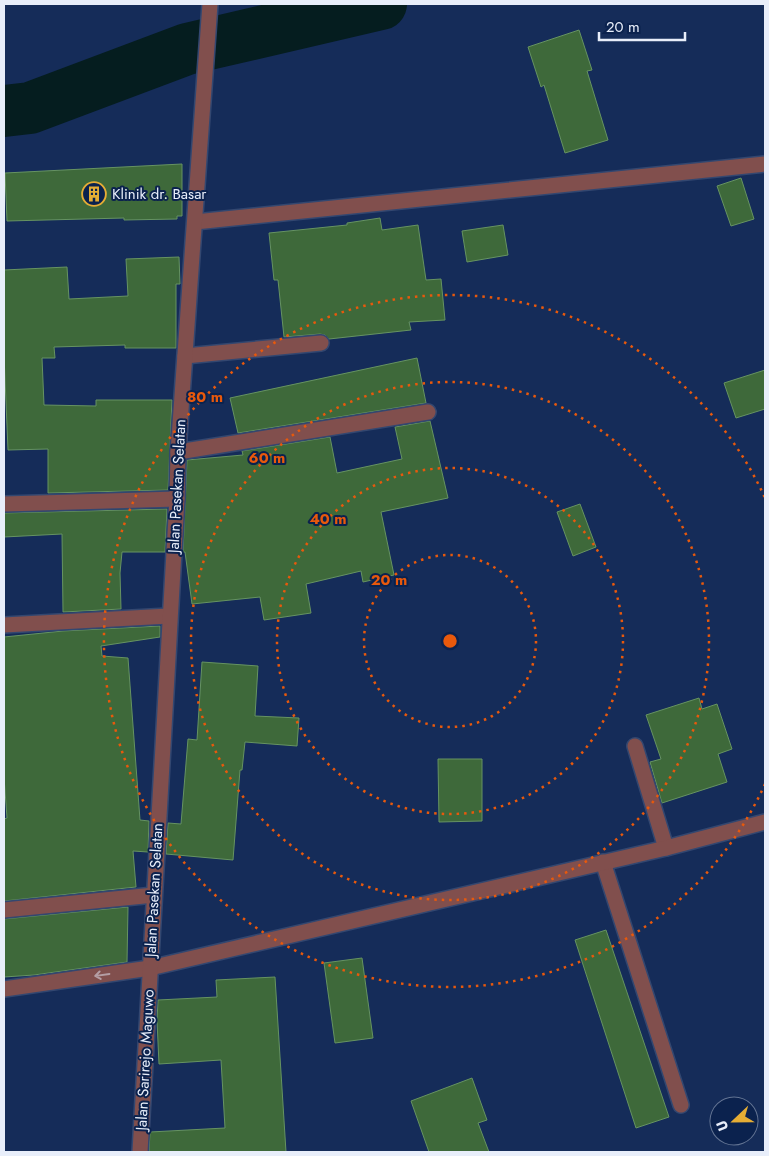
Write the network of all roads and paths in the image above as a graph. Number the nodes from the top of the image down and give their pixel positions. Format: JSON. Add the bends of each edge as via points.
{"nodes":[{"id":1,"x":210,"y":4,"type":"edge"},
{"id":2,"x":765,"y":164,"type":"edge"},
{"id":3,"x":195,"y":222,"type":"junction"},
{"id":4,"x":321,"y":342,"type":"dead end"},
{"id":5,"x":185,"y":356,"type":"junction"},
{"id":6,"x":428,"y":412,"type":"dead end"},
{"id":7,"x":178,"y":452,"type":"junction"},
{"id":8,"x":177,"y":499,"type":"junction"},
{"id":9,"x":4,"y":504,"type":"edge"},
{"id":10,"x":169,"y":616,"type":"junction"},
{"id":11,"x":4,"y":625,"type":"edge"},
{"id":12,"x":635,"y":746,"type":"dead end"},
{"id":13,"x":765,"y":822,"type":"edge"},
{"id":14,"x":666,"y":848,"type":"junction"},
{"id":15,"x":603,"y":862,"type":"junction"},
{"id":16,"x":154,"y":895,"type":"junction"},
{"id":17,"x":4,"y":910,"type":"edge"},
{"id":18,"x":150,"y":968,"type":"junction"},
{"id":19,"x":4,"y":989,"type":"edge"},
{"id":20,"x":681,"y":1105,"type":"dead end"},
{"id":21,"x":140,"y":1152,"type":"edge"}],
"edges":[{"from":1,"to":3,"type":"street","name":"Jalan Pasekan Selatan"},
{"from":2,"to":3,"type":"street"},
{"from":3,"to":5,"type":"street","name":"Jalan Pasekan Selatan"},
{"from":4,"to":5,"type":"street"},
{"from":5,"to":7,"type":"street","name":"Jalan Pasekan Selatan"},
{"from":6,"to":7,"type":"street"},
{"from":7,"to":8,"type":"street","name":"Jalan Pasekan Selatan"},
{"from":8,"to":9,"type":"street"},
{"from":8,"to":10,"type":"street","name":"Jalan Pasekan Selatan"},
{"from":10,"to":11,"type":"street"},
{"from":10,"to":16,"type":"street","name":"Jalan Pasekan Selatan"},
{"from":12,"to":14,"type":"street"},
{"from":13,"to":14,"type":"street"},
{"from":14,"to":15,"type":"street"},
{"from":15,"to":18,"type":"street"},
{"from":15,"to":20,"type":"street"},
{"from":16,"to":17,"type":"street"},
{"from":16,"to":18,"type":"street","name":"Jalan Pasekan Selatan"},
{"from":18,"to":19,"type":"street","one_way":true},
{"from":18,"to":21,"type":"street","name":"Jalan Sarirejo Maguwo"}]}
